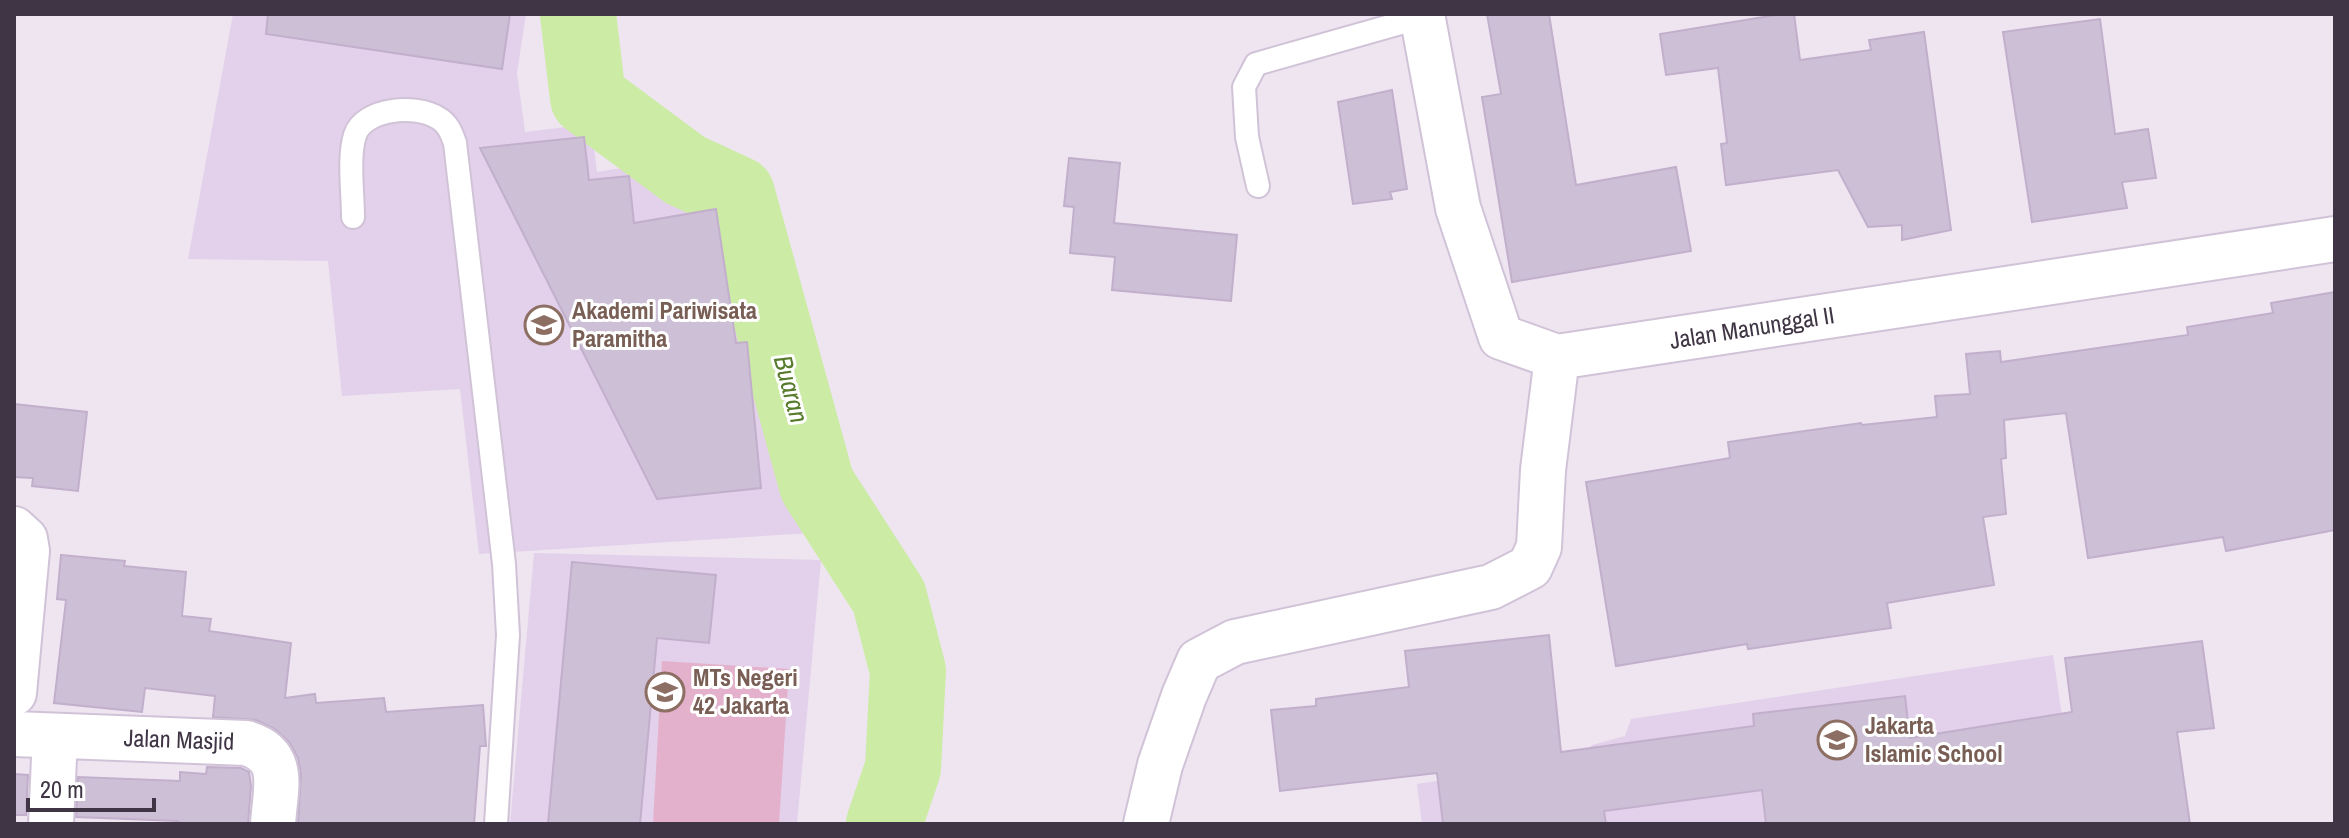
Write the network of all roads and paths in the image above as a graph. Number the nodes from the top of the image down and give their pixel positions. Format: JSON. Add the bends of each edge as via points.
{"nodes":[{"id":1,"x":1422,"y":16,"type":"edge"},
{"id":2,"x":1258,"y":186,"type":"dead end"},
{"id":3,"x":353,"y":217,"type":"dead end"},
{"id":4,"x":2335,"y":239,"type":"edge"},
{"id":5,"x":1557,"y":357,"type":"junction"},
{"id":6,"x":14,"y":529,"type":"edge"},
{"id":7,"x":14,"y":693,"type":"edge"},
{"id":8,"x":34,"y":735,"type":"edge"},
{"id":9,"x":51,"y":824,"type":"edge"},
{"id":10,"x":273,"y":824,"type":"edge"},
{"id":11,"x":496,"y":824,"type":"edge"},
{"id":12,"x":1146,"y":824,"type":"edge"}],
"edges":[{"from":1,"to":2,"type":"lane","via":[[1256,64],[1244,87],[1247,137]]},
{"from":1,"to":5,"type":"street","name":"Jalan Manunggal II","via":[[1458,208],[1501,337]]},
{"from":3,"to":11,"type":"lane","via":[[353,149],[363,121],[400,110],[438,118],[455,143],[504,564],[508,635]]},
{"from":4,"to":5,"type":"street","name":"Jalan Manunggal II"},
{"from":5,"to":12,"type":"street","via":[[1539,547],[1530,567],[1491,587],[1235,642],[1199,661],[1160,765]]},
{"from":6,"to":7,"type":"street","via":[[25,539],[27,551]]},
{"from":8,"to":9,"type":"street"},
{"from":8,"to":10,"type":"street","name":"Jalan Masjid","via":[[246,743],[262,748],[276,770]]}]}
